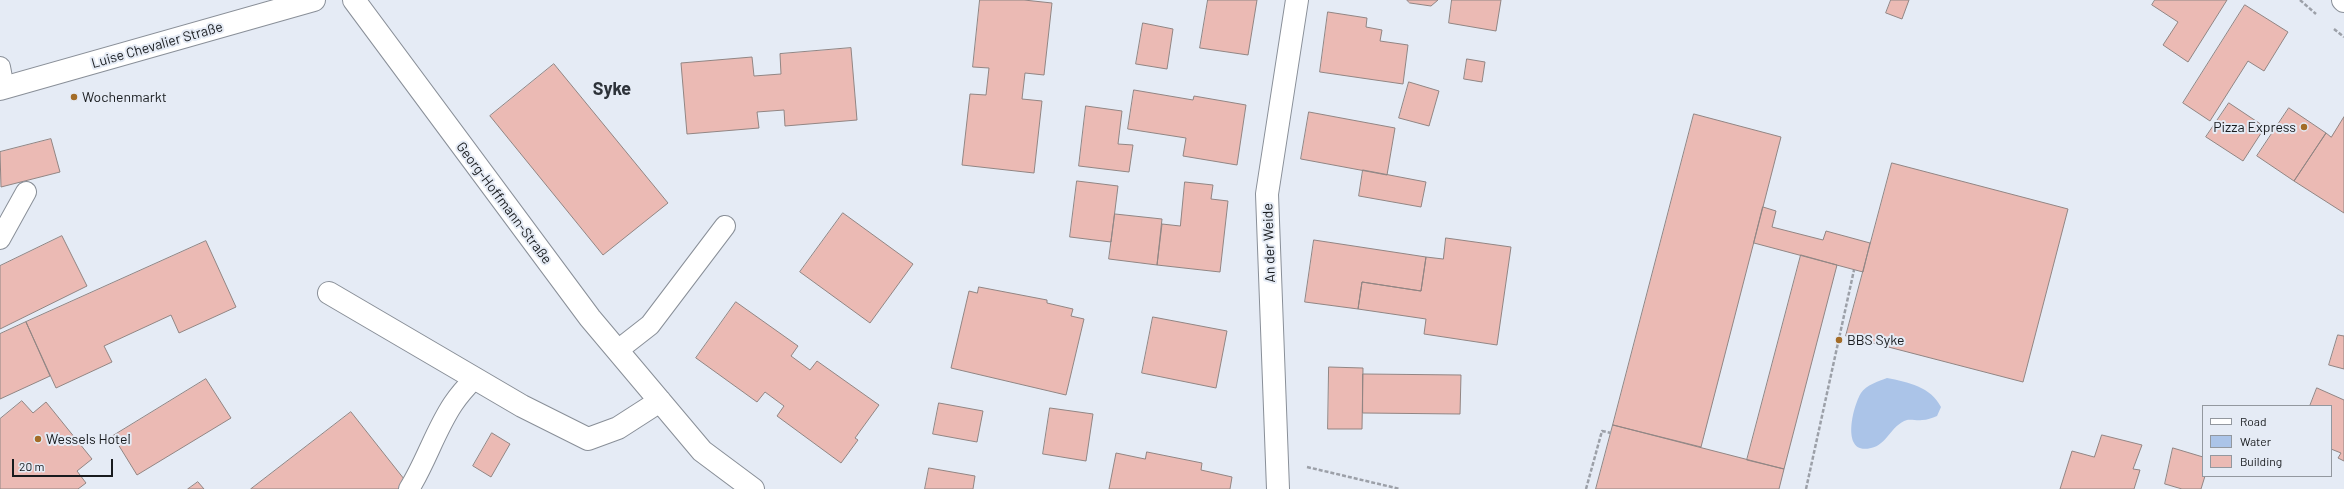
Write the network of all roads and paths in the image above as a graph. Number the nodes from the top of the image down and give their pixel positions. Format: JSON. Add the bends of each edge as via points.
{"nodes":[{"id":1,"x":314,"y":0,"type":"edge"},
{"id":2,"x":354,"y":0,"type":"edge"},
{"id":3,"x":1297,"y":0,"type":"edge"},
{"id":4,"x":0,"y":67,"type":"edge"},
{"id":5,"x":2,"y":89,"type":"edge"},
{"id":6,"x":26,"y":192,"type":"dead end"},
{"id":7,"x":725,"y":226,"type":"dead end"},
{"id":8,"x":0,"y":240,"type":"edge"},
{"id":9,"x":1854,"y":270,"type":"dead end"},
{"id":10,"x":329,"y":293,"type":"dead end"},
{"id":11,"x":618,"y":350,"type":"junction"},
{"id":12,"x":475,"y":378,"type":"junction"},
{"id":13,"x":660,"y":402,"type":"junction"},
{"id":14,"x":1611,"y":433,"type":"dead end"},
{"id":15,"x":1276,"y":459,"type":"junction"},
{"id":16,"x":409,"y":489,"type":"edge"},
{"id":17,"x":753,"y":489,"type":"edge"},
{"id":18,"x":1278,"y":489,"type":"edge"},
{"id":19,"x":1400,"y":489,"type":"edge"},
{"id":20,"x":1586,"y":489,"type":"edge"},
{"id":21,"x":1806,"y":489,"type":"edge"}],
"edges":[{"from":1,"to":5,"type":"street","name":"Luise Chevalier Straße"},
{"from":2,"to":11,"type":"street","name":"Georg-Hoffmann-Straße","via":[[586,312]]},
{"from":3,"to":15,"type":"street","name":"An der Weide","via":[[1267,194]]},
{"from":4,"to":5,"type":"lane"},
{"from":6,"to":8,"type":"lane"},
{"from":7,"to":11,"type":"lane","via":[[650,325]]},
{"from":9,"to":21,"type":"path"},
{"from":10,"to":12,"type":"street"},
{"from":11,"to":13,"type":"street","name":"Georg-Hoffmann-Straße"},
{"from":12,"to":13,"type":"street","via":[[588,440],[618,428]]},
{"from":12,"to":16,"type":"lane","via":[[453,403],[421,470]]},
{"from":13,"to":17,"type":"street","name":"Georg-Hoffmann-Straße","via":[[702,452]]},
{"from":14,"to":20,"type":"path","via":[[1602,431]]},
{"from":15,"to":18,"type":"street","name":"An der Weide"},
{"from":15,"to":19,"type":"path"}]}
